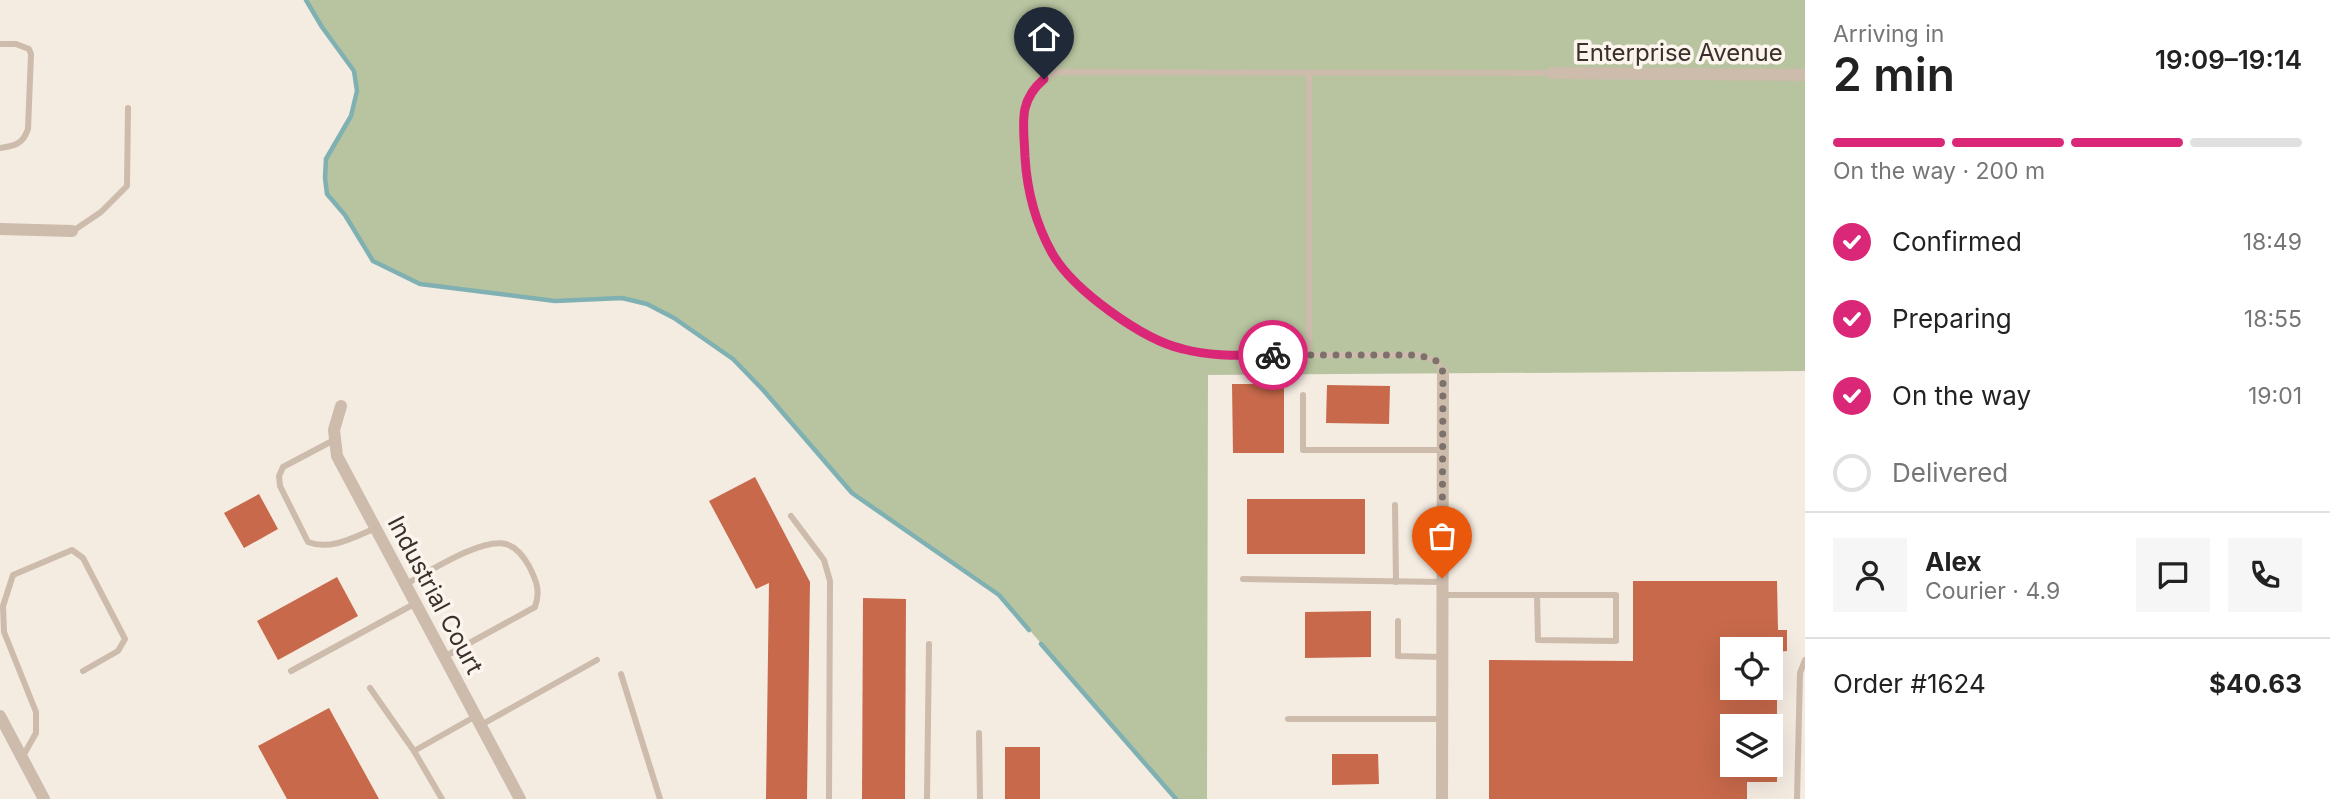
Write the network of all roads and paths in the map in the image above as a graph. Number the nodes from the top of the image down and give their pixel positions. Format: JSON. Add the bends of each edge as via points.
{"nodes":[{"id":1,"x":0,"y":44,"type":"edge"},
{"id":2,"x":1308,"y":73,"type":"junction"},
{"id":3,"x":1552,"y":74,"type":"joint"},
{"id":4,"x":1805,"y":75,"type":"edge"},
{"id":5,"x":128,"y":108,"type":"dead end"},
{"id":6,"x":0,"y":148,"type":"edge"},
{"id":7,"x":0,"y":229,"type":"edge"},
{"id":8,"x":72,"y":231,"type":"joint"},
{"id":9,"x":1308,"y":355,"type":"junction"},
{"id":10,"x":1443,"y":372,"type":"joint"},
{"id":11,"x":1303,"y":395,"type":"dead end"},
{"id":12,"x":341,"y":406,"type":"dead end"},
{"id":13,"x":335,"y":440,"type":"junction"},
{"id":14,"x":1442,"y":450,"type":"junction"},
{"id":15,"x":1395,"y":505,"type":"dead end"},
{"id":16,"x":791,"y":516,"type":"dead end"},
{"id":17,"x":376,"y":528,"type":"junction"},
{"id":18,"x":1243,"y":579,"type":"dead end"},
{"id":19,"x":1396,"y":582,"type":"junction"},
{"id":20,"x":406,"y":584,"type":"junction"},
{"id":21,"x":1442,"y":589,"type":"junction"},
{"id":22,"x":1538,"y":595,"type":"junction"},
{"id":23,"x":415,"y":603,"type":"junction"},
{"id":24,"x":1398,"y":621,"type":"dead end"},
{"id":25,"x":929,"y":644,"type":"dead end"},
{"id":26,"x":444,"y":657,"type":"junction"},
{"id":27,"x":1442,"y":657,"type":"junction"},
{"id":28,"x":597,"y":660,"type":"dead end"},
{"id":29,"x":1805,"y":660,"type":"edge"},
{"id":30,"x":83,"y":671,"type":"dead end"},
{"id":31,"x":291,"y":671,"type":"dead end"},
{"id":32,"x":621,"y":674,"type":"dead end"},
{"id":33,"x":370,"y":688,"type":"dead end"},
{"id":34,"x":0,"y":716,"type":"edge"},
{"id":35,"x":1288,"y":719,"type":"dead end"},
{"id":36,"x":1442,"y":719,"type":"junction"},
{"id":37,"x":478,"y":721,"type":"junction"},
{"id":38,"x":979,"y":733,"type":"dead end"},
{"id":39,"x":414,"y":751,"type":"junction"},
{"id":40,"x":22,"y":758,"type":"junction"},
{"id":41,"x":44,"y":799,"type":"edge"},
{"id":42,"x":442,"y":799,"type":"edge"},
{"id":43,"x":520,"y":799,"type":"edge"},
{"id":44,"x":660,"y":799,"type":"edge"},
{"id":45,"x":829,"y":799,"type":"edge"},
{"id":46,"x":928,"y":799,"type":"edge"},
{"id":47,"x":980,"y":799,"type":"edge"},
{"id":48,"x":1442,"y":799,"type":"edge"},
{"id":49,"x":1797,"y":799,"type":"edge"}],
"edges":[{"from":1,"to":6,"type":"lane","via":[[16,44],[31,54],[28,130],[24,141]]},
{"from":2,"to":3,"type":"lane"},
{"from":2,"to":9,"type":"lane"},
{"from":2,"to":9,"type":"lane","via":[[1058,72],[1032,89],[1024,121],[1030,194],[1040,226],[1054,256],[1107,309],[1142,332],[1181,349],[1219,356]]},
{"from":3,"to":4,"type":"street","name":"Enterprise Avenue"},
{"from":5,"to":8,"type":"lane","via":[[127,186],[101,212]]},
{"from":7,"to":8,"type":"street"},
{"from":9,"to":10,"type":"lane","via":[[1419,355],[1437,361]]},
{"from":10,"to":14,"type":"street"},
{"from":11,"to":14,"type":"lane","via":[[1303,450]]},
{"from":12,"to":13,"type":"street","name":"Industrial Court"},
{"from":13,"to":17,"type":"street","name":"Industrial Court","via":[[337,456]]},
{"from":13,"to":17,"type":"lane","via":[[284,467],[280,486],[308,542],[331,545]]},
{"from":14,"to":21,"type":"street"},
{"from":15,"to":19,"type":"lane"},
{"from":16,"to":45,"type":"lane","via":[[824,559],[830,581]]},
{"from":17,"to":20,"type":"street","name":"Industrial Court"},
{"from":18,"to":19,"type":"lane"},
{"from":19,"to":21,"type":"lane"},
{"from":20,"to":23,"type":"street","name":"Industrial Court"},
{"from":20,"to":26,"type":"lane","via":[[477,547],[506,544],[523,555],[537,583],[535,607]]},
{"from":21,"to":22,"type":"lane"},
{"from":21,"to":27,"type":"street"},
{"from":22,"to":22,"type":"lane","via":[[1616,595],[1616,641],[1538,640]]},
{"from":23,"to":26,"type":"street","name":"Industrial Court"},
{"from":23,"to":31,"type":"lane"},
{"from":24,"to":27,"type":"lane","via":[[1398,656]]},
{"from":25,"to":46,"type":"lane"},
{"from":26,"to":37,"type":"street","name":"Industrial Court"},
{"from":27,"to":36,"type":"street"},
{"from":28,"to":37,"type":"lane"},
{"from":29,"to":49,"type":"lane","via":[[1800,673]]},
{"from":30,"to":40,"type":"lane","via":[[118,651],[125,639],[83,558],[72,550],[13,575],[3,606],[4,632],[36,712],[36,733]]},
{"from":32,"to":44,"type":"lane"},
{"from":33,"to":39,"type":"lane"},
{"from":34,"to":40,"type":"street"},
{"from":35,"to":36,"type":"lane"},
{"from":36,"to":48,"type":"street"},
{"from":37,"to":39,"type":"lane"},
{"from":37,"to":43,"type":"street","name":"Industrial Court"},
{"from":38,"to":47,"type":"lane"},
{"from":39,"to":42,"type":"lane"},
{"from":40,"to":41,"type":"street"}]}
